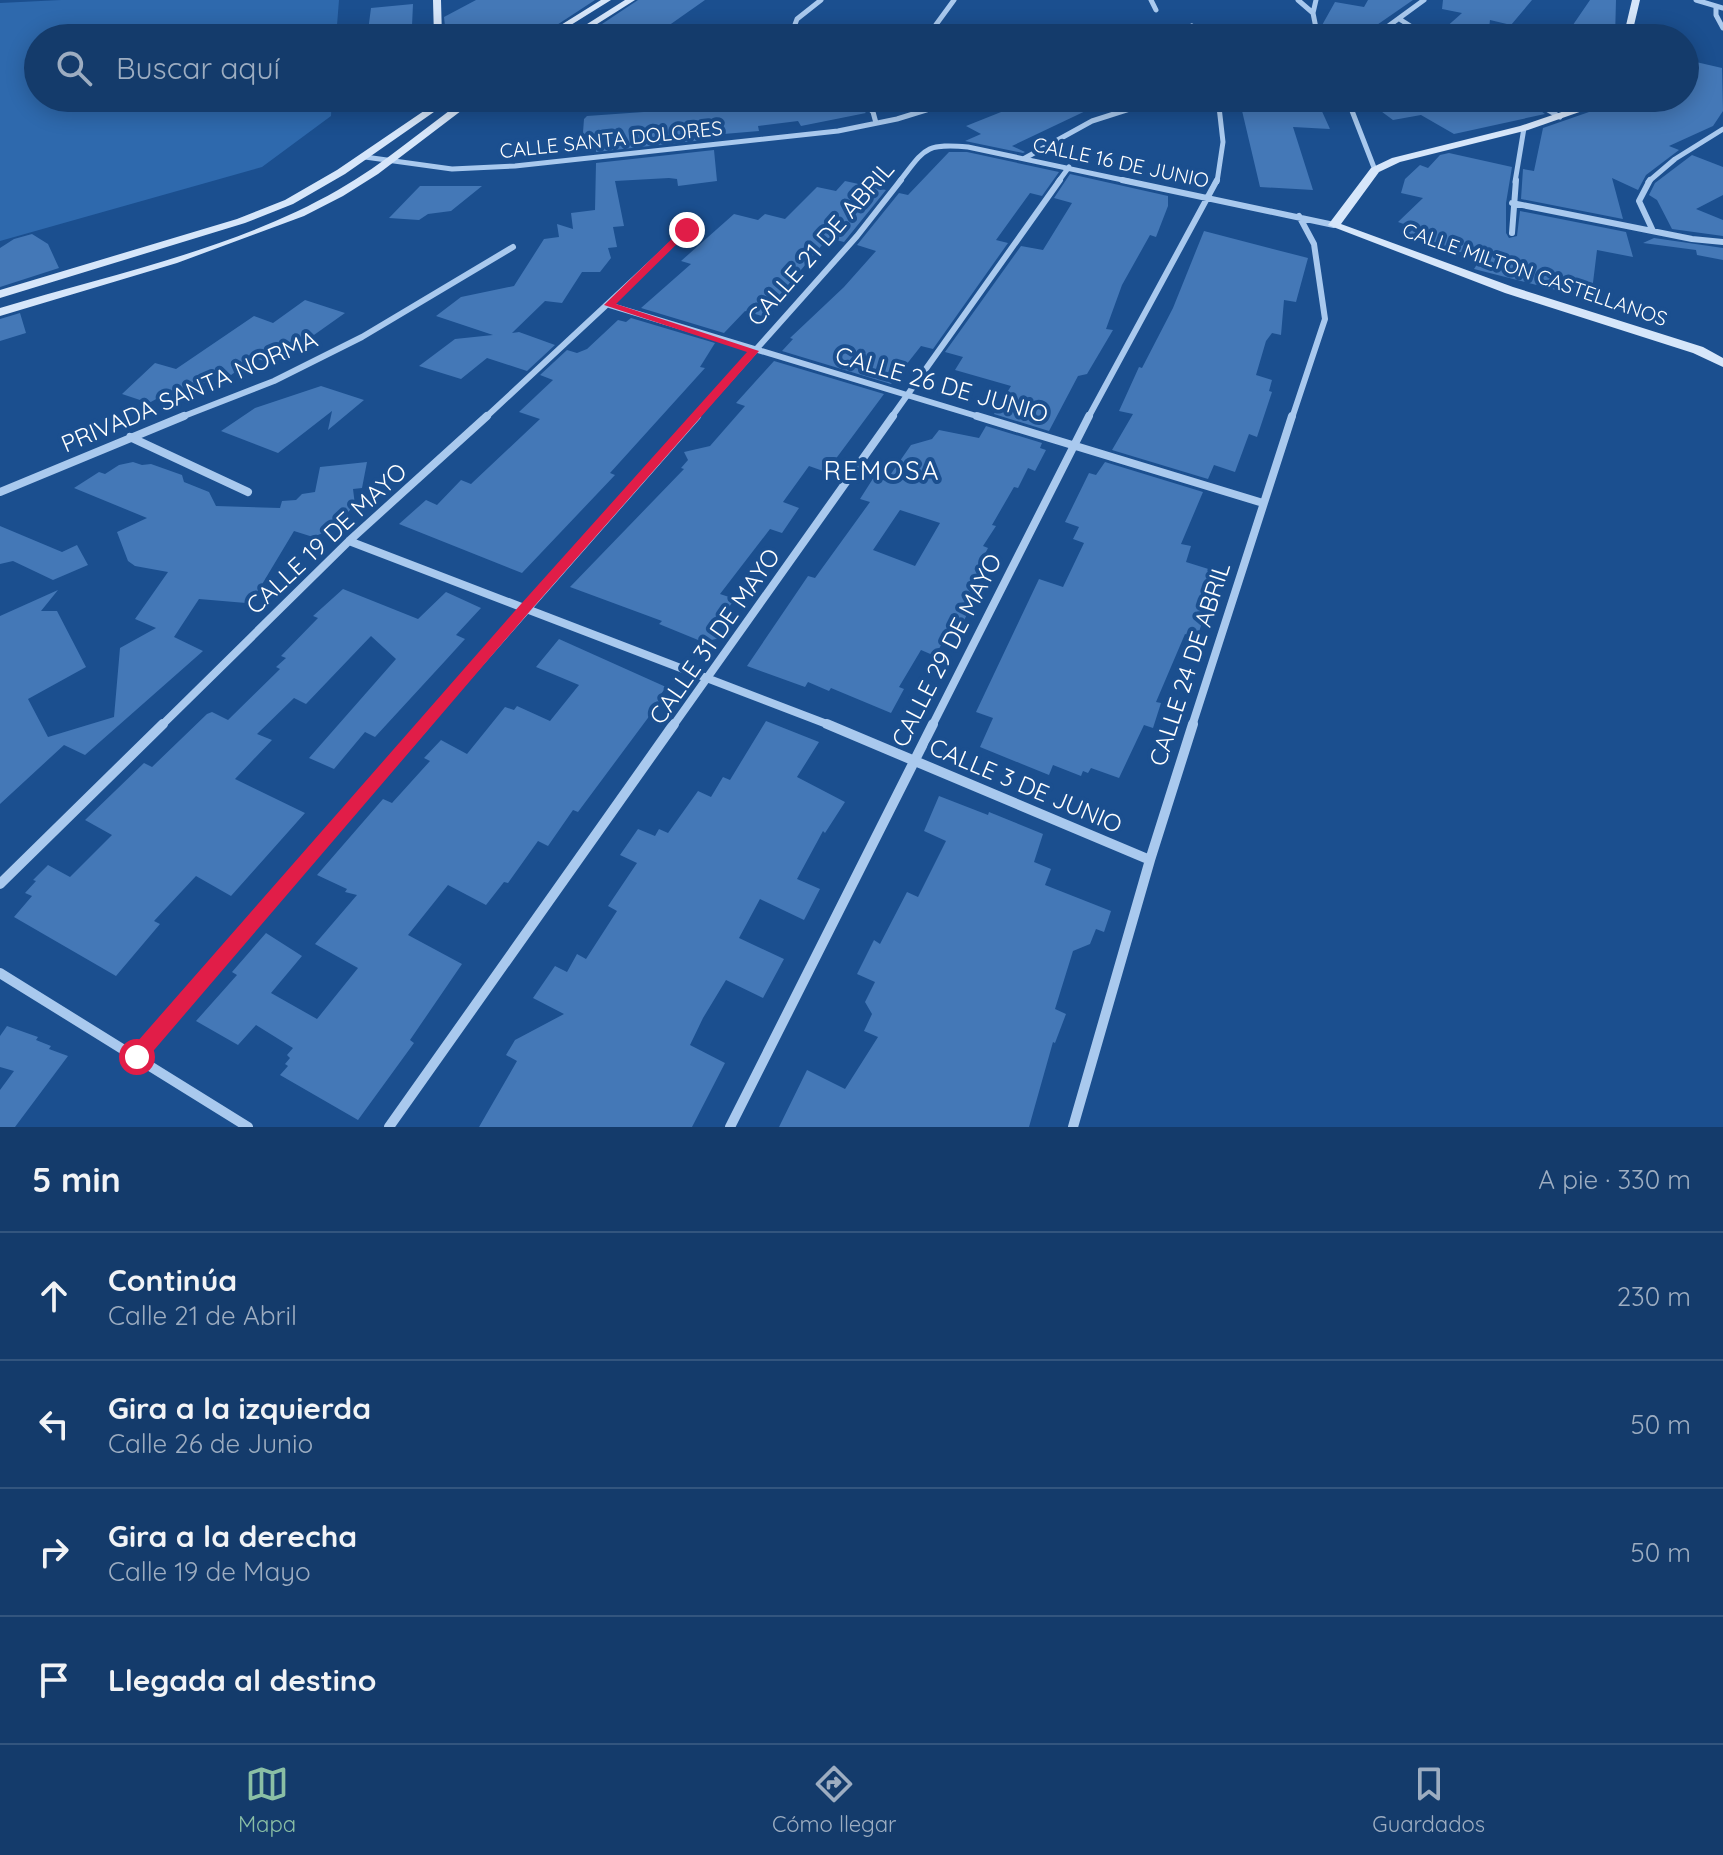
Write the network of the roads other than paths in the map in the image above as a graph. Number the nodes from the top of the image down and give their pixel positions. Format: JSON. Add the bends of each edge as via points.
{"nodes":[{"id":1,"x":607,"y":0,"type":"edge"},
{"id":2,"x":631,"y":0,"type":"edge"},
{"id":3,"x":821,"y":0,"type":"edge"},
{"id":4,"x":954,"y":0,"type":"edge"},
{"id":5,"x":1151,"y":0,"type":"edge"},
{"id":6,"x":1298,"y":0,"type":"edge"},
{"id":7,"x":1316,"y":0,"type":"edge"},
{"id":8,"x":1424,"y":0,"type":"edge"},
{"id":9,"x":1636,"y":0,"type":"edge"},
{"id":10,"x":1696,"y":0,"type":"edge"},
{"id":11,"x":438,"y":1,"type":"edge"},
{"id":12,"x":1716,"y":6,"type":"junction"},
{"id":13,"x":1723,"y":8,"type":"edge"},
{"id":14,"x":1156,"y":10,"type":"dead end"},
{"id":15,"x":1313,"y":13,"type":"junction"},
{"id":16,"x":1401,"y":20,"type":"junction"},
{"id":17,"x":438,"y":24,"type":"edge"},
{"id":18,"x":567,"y":24,"type":"edge"},
{"id":19,"x":592,"y":24,"type":"edge"},
{"id":20,"x":795,"y":24,"type":"edge"},
{"id":21,"x":936,"y":24,"type":"edge"},
{"id":22,"x":1315,"y":24,"type":"edge"},
{"id":23,"x":1395,"y":24,"type":"edge"},
{"id":24,"x":1407,"y":24,"type":"edge"},
{"id":25,"x":1630,"y":24,"type":"edge"},
{"id":26,"x":1723,"y":28,"type":"edge"},
{"id":27,"x":427,"y":112,"type":"edge"},
{"id":28,"x":453,"y":112,"type":"edge"},
{"id":29,"x":873,"y":112,"type":"edge"},
{"id":30,"x":913,"y":112,"type":"edge"},
{"id":31,"x":1112,"y":112,"type":"edge"},
{"id":32,"x":1221,"y":112,"type":"edge"},
{"id":33,"x":1353,"y":112,"type":"edge"},
{"id":34,"x":1552,"y":112,"type":"edge"},
{"id":35,"x":1572,"y":112,"type":"edge"},
{"id":36,"x":1560,"y":117,"type":"junction"},
{"id":37,"x":876,"y":123,"type":"junction"},
{"id":38,"x":1524,"y":128,"type":"junction"},
{"id":39,"x":1723,"y":129,"type":"edge"},
{"id":40,"x":935,"y":146,"type":"joint"},
{"id":41,"x":365,"y":157,"type":"junction"},
{"id":42,"x":1024,"y":158,"type":"junction"},
{"id":43,"x":389,"y":161,"type":"junction"},
{"id":44,"x":1069,"y":167,"type":"junction"},
{"id":45,"x":1375,"y":170,"type":"junction"},
{"id":46,"x":1209,"y":196,"type":"junction"},
{"id":47,"x":1512,"y":203,"type":"junction"},
{"id":48,"x":1299,"y":216,"type":"junction"},
{"id":49,"x":1334,"y":225,"type":"junction"},
{"id":50,"x":687,"y":230,"type":"dead end"},
{"id":51,"x":1653,"y":231,"type":"junction"},
{"id":52,"x":1512,"y":233,"type":"dead end"},
{"id":53,"x":1723,"y":242,"type":"edge"},
{"id":54,"x":513,"y":247,"type":"dead end"},
{"id":55,"x":0,"y":294,"type":"edge"},
{"id":56,"x":609,"y":305,"type":"junction"},
{"id":57,"x":0,"y":312,"type":"edge"},
{"id":58,"x":754,"y":351,"type":"junction"},
{"id":59,"x":1723,"y":363,"type":"edge"},
{"id":60,"x":911,"y":395,"type":"junction"},
{"id":61,"x":130,"y":437,"type":"junction"},
{"id":62,"x":1074,"y":443,"type":"junction"},
{"id":63,"x":0,"y":492,"type":"edge"},
{"id":64,"x":248,"y":492,"type":"dead end"},
{"id":65,"x":1263,"y":503,"type":"junction"},
{"id":66,"x":349,"y":541,"type":"junction"},
{"id":67,"x":526,"y":608,"type":"junction"},
{"id":68,"x":710,"y":677,"type":"junction"},
{"id":69,"x":914,"y":759,"type":"junction"},
{"id":70,"x":1150,"y":860,"type":"junction"},
{"id":71,"x":0,"y":884,"type":"edge"},
{"id":72,"x":0,"y":973,"type":"edge"},
{"id":73,"x":137,"y":1057,"type":"junction"},
{"id":74,"x":248,"y":1127,"type":"edge"},
{"id":75,"x":389,"y":1127,"type":"edge"},
{"id":76,"x":730,"y":1127,"type":"edge"},
{"id":77,"x":1073,"y":1127,"type":"edge"}],
"edges":[{"from":1,"to":18,"type":"main road"},
{"from":2,"to":19,"type":"main road"},
{"from":3,"to":20,"type":"street"},
{"from":4,"to":21,"type":"street"},
{"from":5,"to":14,"type":"street"},
{"from":6,"to":15,"type":"street"},
{"from":7,"to":15,"type":"street"},
{"from":8,"to":16,"type":"street"},
{"from":9,"to":25,"type":"main road"},
{"from":10,"to":12,"type":"street"},
{"from":11,"to":17,"type":"main road"},
{"from":12,"to":13,"type":"street"},
{"from":12,"to":26,"type":"street"},
{"from":15,"to":22,"type":"street"},
{"from":16,"to":23,"type":"street"},
{"from":16,"to":24,"type":"street"},
{"from":27,"to":41,"type":"main road"},
{"from":28,"to":43,"type":"main road"},
{"from":29,"to":37,"type":"street"},
{"from":30,"to":37,"type":"street","name":"CALLE SANTA DOLORES"},
{"from":31,"to":42,"type":"street"},
{"from":32,"to":46,"type":"street","name":"CALLE 29 DE MAYO","via":[[1223,166]]},
{"from":33,"to":45,"type":"street"},
{"from":34,"to":36,"type":"street"},
{"from":35,"to":36,"type":"main road"},
{"from":36,"to":38,"type":"main road"},
{"from":37,"to":43,"type":"street","name":"CALLE SANTA DOLORES","via":[[515,166],[452,169]]},
{"from":38,"to":45,"type":"main road","via":[[1419,152]]},
{"from":38,"to":47,"type":"street"},
{"from":39,"to":51,"type":"street","via":[[1649,178],[1639,197]]},
{"from":40,"to":42,"type":"street","name":"CALLE 16 DE JUNIO"},
{"from":40,"to":58,"type":"street","name":"CALLE 21 DE ABRIL","via":[[925,149],[857,236]]},
{"from":41,"to":43,"type":"street","name":"CALLE SANTA DOLORES"},
{"from":41,"to":55,"type":"main road","via":[[289,202],[241,221]]},
{"from":42,"to":44,"type":"street","name":"CALLE 16 DE JUNIO"},
{"from":43,"to":57,"type":"main road","via":[[340,193],[270,226]]},
{"from":44,"to":46,"type":"street","name":"CALLE 16 DE JUNIO"},
{"from":44,"to":60,"type":"street","name":"CALLE 31 DE MAYO"},
{"from":45,"to":49,"type":"main road"},
{"from":46,"to":48,"type":"street","name":"CALLE 16 DE JUNIO"},
{"from":46,"to":62,"type":"street","name":"CALLE 29 DE MAYO"},
{"from":47,"to":51,"type":"street"},
{"from":47,"to":52,"type":"street"},
{"from":48,"to":49,"type":"street","name":"CALLE MILTON CASTELLANOS"},
{"from":48,"to":65,"type":"street","name":"CALLE 24 DE ABRIL","via":[[1314,244],[1325,319]]},
{"from":49,"to":59,"type":"main road","name":"CALLE MILTON CASTELLANOS"},
{"from":50,"to":56,"type":"street","name":"CALLE 19 DE MAYO"},
{"from":51,"to":53,"type":"street"},
{"from":54,"to":61,"type":"street","name":"PRIVADA SANTA NORMA","via":[[362,337],[274,381]]},
{"from":56,"to":58,"type":"street","name":"CALLE 26 DE JUNIO"},
{"from":56,"to":66,"type":"street","name":"CALLE 19 DE MAYO"},
{"from":58,"to":60,"type":"street","name":"CALLE 26 DE JUNIO"},
{"from":58,"to":67,"type":"street","name":"CALLE 21 DE ABRIL"},
{"from":60,"to":62,"type":"street","name":"CALLE 26 DE JUNIO"},
{"from":60,"to":68,"type":"street","name":"CALLE 31 DE MAYO"},
{"from":61,"to":63,"type":"street","name":"PRIVADA SANTA NORMA"},
{"from":61,"to":64,"type":"street"},
{"from":62,"to":65,"type":"street","name":"CALLE 26 DE JUNIO"},
{"from":62,"to":69,"type":"street","name":"CALLE 29 DE MAYO"},
{"from":65,"to":70,"type":"street","name":"CALLE 24 DE ABRIL"},
{"from":66,"to":67,"type":"street","name":"CALLE 3 DE JUNIO"},
{"from":66,"to":71,"type":"street","name":"CALLE 19 DE MAYO"},
{"from":67,"to":68,"type":"street","name":"CALLE 3 DE JUNIO"},
{"from":67,"to":73,"type":"street","name":"CALLE 21 DE ABRIL"},
{"from":68,"to":69,"type":"street","name":"CALLE 3 DE JUNIO"},
{"from":68,"to":75,"type":"street","name":"CALLE 31 DE MAYO"},
{"from":69,"to":70,"type":"street","name":"CALLE 3 DE JUNIO"},
{"from":69,"to":76,"type":"street","name":"CALLE 29 DE MAYO"},
{"from":70,"to":77,"type":"street","name":"CALLE 24 DE ABRIL"},
{"from":72,"to":73,"type":"street"},
{"from":73,"to":74,"type":"street"}]}
